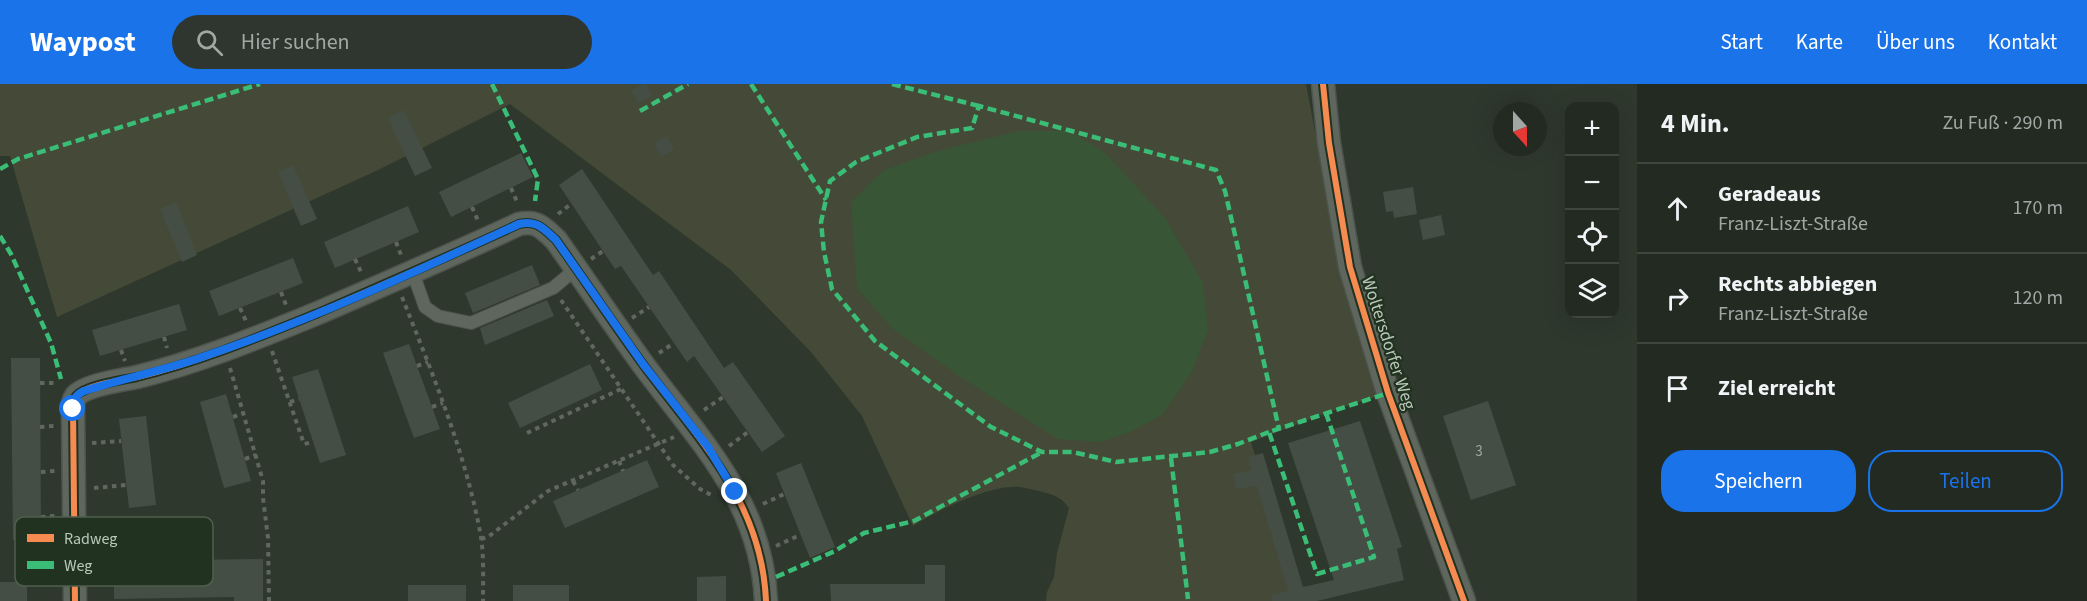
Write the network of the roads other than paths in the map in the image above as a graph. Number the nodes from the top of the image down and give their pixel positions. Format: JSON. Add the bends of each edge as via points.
{"nodes":[{"id":1,"x":1323,"y":84,"type":"edge"},
{"id":2,"x":576,"y":269,"type":"junction"},
{"id":3,"x":403,"y":270,"type":"junction"},
{"id":4,"x":73,"y":517,"type":"edge"},
{"id":5,"x":75,"y":586,"type":"edge"},
{"id":6,"x":75,"y":601,"type":"edge"},
{"id":7,"x":766,"y":601,"type":"edge"},
{"id":8,"x":1464,"y":601,"type":"edge"}],
"edges":[{"from":1,"to":8,"type":"street","name":"Woltersdorfer Weg","via":[[1350,267],[1388,393]]},
{"from":2,"to":3,"type":"street","via":[[548,232],[530,222]]},
{"from":2,"to":3,"type":"lane","via":[[553,288],[471,323],[438,316],[425,307]]},
{"from":2,"to":7,"type":"street","via":[[643,364],[697,420],[749,507]]},
{"from":3,"to":4,"type":"street","via":[[266,334],[78,394],[73,409]]},
{"from":5,"to":6,"type":"street"}]}
